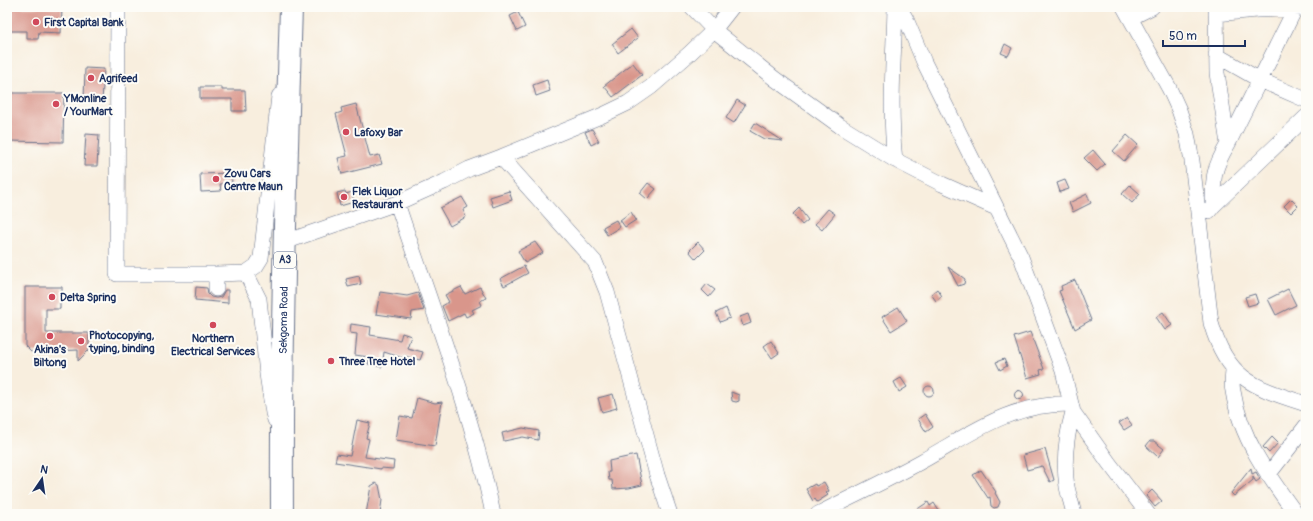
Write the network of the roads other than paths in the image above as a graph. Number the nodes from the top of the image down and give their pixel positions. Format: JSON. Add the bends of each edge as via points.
{"nodes":[{"id":1,"x":118,"y":7,"type":"edge"},
{"id":2,"x":290,"y":7,"type":"edge"},
{"id":3,"x":692,"y":7,"type":"edge"},
{"id":4,"x":732,"y":7,"type":"edge"},
{"id":5,"x":895,"y":7,"type":"edge"},
{"id":6,"x":899,"y":7,"type":"edge"},
{"id":7,"x":1152,"y":7,"type":"edge"},
{"id":8,"x":1299,"y":8,"type":"edge"},
{"id":9,"x":1216,"y":10,"type":"edge"},
{"id":10,"x":1127,"y":12,"type":"edge"},
{"id":11,"x":714,"y":30,"type":"junction"},
{"id":12,"x":1216,"y":55,"type":"junction"},
{"id":13,"x":1260,"y":80,"type":"junction"},
{"id":14,"x":1306,"y":100,"type":"edge"},
{"id":15,"x":1306,"y":117,"type":"edge"},
{"id":16,"x":1228,"y":144,"type":"junction"},
{"id":17,"x":501,"y":157,"type":"junction"},
{"id":18,"x":895,"y":160,"type":"junction"},
{"id":19,"x":397,"y":203,"type":"junction"},
{"id":20,"x":1213,"y":206,"type":"junction"},
{"id":21,"x":996,"y":208,"type":"junction"},
{"id":22,"x":1199,"y":226,"type":"junction"},
{"id":23,"x":285,"y":242,"type":"junction"},
{"id":24,"x":246,"y":273,"type":"junction"},
{"id":25,"x":1233,"y":369,"type":"junction"},
{"id":26,"x":1306,"y":404,"type":"edge"},
{"id":27,"x":1072,"y":408,"type":"junction"},
{"id":28,"x":1306,"y":426,"type":"edge"},
{"id":29,"x":282,"y":441,"type":"junction"},
{"id":30,"x":1268,"y":475,"type":"junction"},
{"id":31,"x":282,"y":514,"type":"edge"},
{"id":32,"x":493,"y":514,"type":"edge"},
{"id":33,"x":670,"y":514,"type":"edge"},
{"id":34,"x":818,"y":514,"type":"edge"},
{"id":35,"x":1074,"y":514,"type":"edge"},
{"id":36,"x":1148,"y":514,"type":"edge"},
{"id":37,"x":1296,"y":514,"type":"edge"}],
"edges":[{"from":1,"to":24,"type":"street","via":[[117,274],[216,282]]},
{"from":2,"to":23,"type":"highway","name":"Sekgoma Road","number":"A3"},
{"from":2,"to":24,"type":"street","via":[[260,258],[256,266]]},
{"from":3,"to":11,"type":"street"},
{"from":4,"to":11,"type":"street"},
{"from":5,"to":18,"type":"street","via":[[892,124]]},
{"from":6,"to":21,"type":"street"},
{"from":7,"to":10,"type":"street"},
{"from":8,"to":9,"type":"street"},
{"from":8,"to":13,"type":"street"},
{"from":9,"to":12,"type":"street"},
{"from":10,"to":22,"type":"street","via":[[1179,110],[1192,161]]},
{"from":11,"to":17,"type":"street","via":[[690,54],[628,103]]},
{"from":11,"to":18,"type":"street","via":[[775,79]]},
{"from":12,"to":13,"type":"street"},
{"from":12,"to":16,"type":"street"},
{"from":13,"to":14,"type":"street"},
{"from":13,"to":16,"type":"street"},
{"from":15,"to":20,"type":"street"},
{"from":16,"to":20,"type":"street","via":[[1217,161],[1213,182]]},
{"from":17,"to":19,"type":"street"},
{"from":17,"to":33,"type":"street","via":[[595,262],[607,292]]},
{"from":18,"to":21,"type":"street"},
{"from":19,"to":23,"type":"street"},
{"from":19,"to":32,"type":"street","via":[[458,382]]},
{"from":20,"to":22,"type":"street"},
{"from":21,"to":27,"type":"street","via":[[1021,257],[1063,371]]},
{"from":22,"to":25,"type":"street","via":[[1211,323],[1215,339]]},
{"from":23,"to":29,"type":"highway","name":"Sekgoma Road","number":"A3"},
{"from":24,"to":29,"type":"street","via":[[259,299],[273,413]]},
{"from":25,"to":26,"type":"street","via":[[1257,386]]},
{"from":25,"to":30,"type":"street","via":[[1232,390],[1239,413],[1246,434]]},
{"from":27,"to":34,"type":"street","via":[[1052,404],[1011,413]]},
{"from":27,"to":35,"type":"street","via":[[1065,462],[1067,486]]},
{"from":27,"to":36,"type":"street"},
{"from":28,"to":30,"type":"street"},
{"from":29,"to":31,"type":"highway","name":"Sekgoma Road","number":"A3"},
{"from":30,"to":37,"type":"street"}]}
